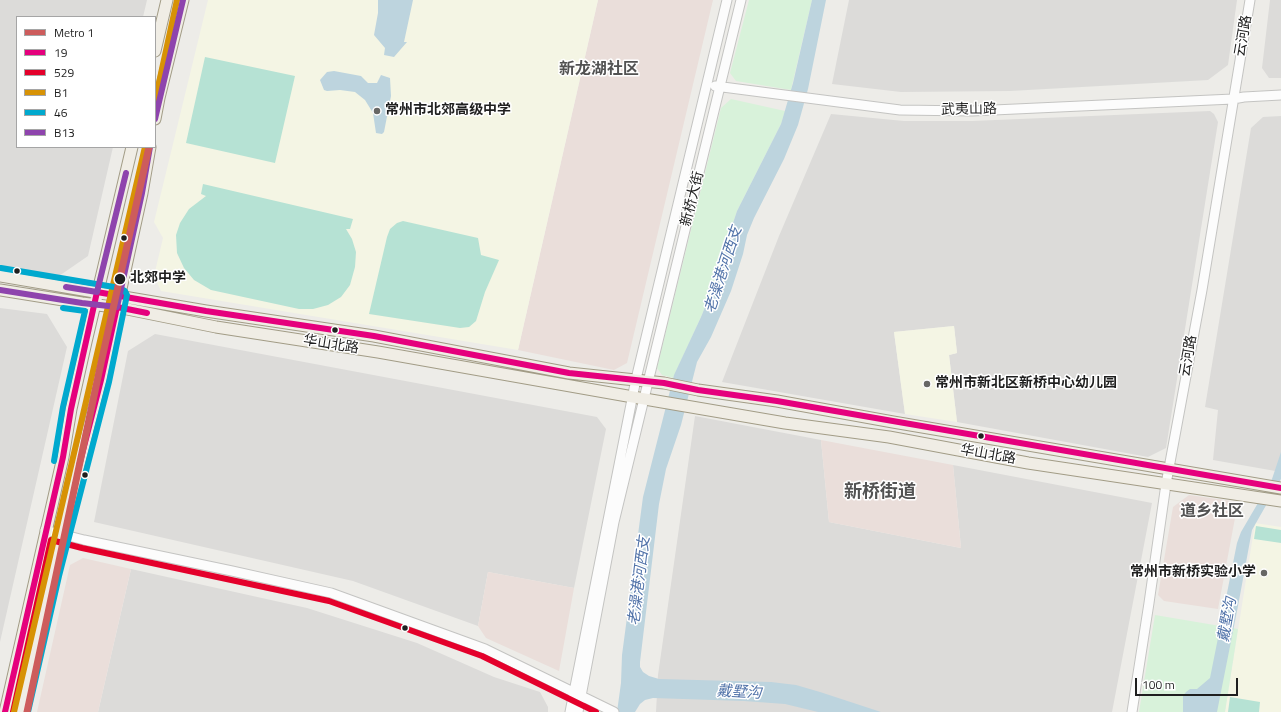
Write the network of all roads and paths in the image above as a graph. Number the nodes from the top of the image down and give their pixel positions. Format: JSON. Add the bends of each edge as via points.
{"nodes":[{"id":1,"x":167,"y":0,"type":"edge"},
{"id":2,"x":183,"y":0,"type":"edge"},
{"id":3,"x":727,"y":0,"type":"edge"},
{"id":4,"x":741,"y":0,"type":"edge"},
{"id":5,"x":1250,"y":0,"type":"edge"},
{"id":6,"x":156,"y":47,"type":"edge"},
{"id":7,"x":707,"y":85,"type":"junction"},
{"id":8,"x":720,"y":87,"type":"junction"},
{"id":9,"x":1281,"y":95,"type":"edge"},
{"id":10,"x":1233,"y":99,"type":"junction"},
{"id":11,"x":1281,"y":101,"type":"edge"},
{"id":12,"x":156,"y":114,"type":"edge"},
{"id":13,"x":132,"y":148,"type":"edge"},
{"id":14,"x":150,"y":148,"type":"edge"},
{"id":15,"x":0,"y":276,"type":"edge"},
{"id":16,"x":0,"y":290,"type":"edge"},
{"id":17,"x":97,"y":292,"type":"junction"},
{"id":18,"x":119,"y":296,"type":"junction"},
{"id":19,"x":94,"y":304,"type":"junction"},
{"id":20,"x":117,"y":307,"type":"junction"},
{"id":21,"x":636,"y":379,"type":"junction"},
{"id":22,"x":649,"y":381,"type":"junction"},
{"id":23,"x":633,"y":397,"type":"junction"},
{"id":24,"x":645,"y":399,"type":"junction"},
{"id":25,"x":1168,"y":469,"type":"junction"},
{"id":26,"x":1166,"y":484,"type":"junction"},
{"id":27,"x":1281,"y":488,"type":"edge"},
{"id":28,"x":1281,"y":501,"type":"edge"},
{"id":29,"x":45,"y":530,"type":"junction"},
{"id":30,"x":61,"y":535,"type":"junction"},
{"id":31,"x":578,"y":694,"type":"junction"},
{"id":32,"x":5,"y":712,"type":"edge"},
{"id":33,"x":20,"y":712,"type":"edge"},
{"id":34,"x":570,"y":712,"type":"edge"},
{"id":35,"x":578,"y":712,"type":"edge"},
{"id":36,"x":613,"y":712,"type":"edge"},
{"id":37,"x":1132,"y":712,"type":"edge"}],
"edges":[{"from":1,"to":6,"type":"main road"},
{"from":2,"to":12,"type":"main road"},
{"from":3,"to":7,"type":"street","name":"新桥大街"},
{"from":4,"to":8,"type":"street","name":"新桥大街"},
{"from":5,"to":10,"type":"street","name":"云河路"},
{"from":7,"to":8,"type":"street","name":"武夷山路"},
{"from":7,"to":21,"type":"street","name":"新桥大街"},
{"from":8,"to":10,"type":"street","name":"武夷山路","via":[[900,110],[964,111]]},
{"from":8,"to":22,"type":"street","name":"新桥大街"},
{"from":9,"to":10,"type":"street","name":"武夷山路"},
{"from":10,"to":11,"type":"street","name":"武夷山路","via":[[1243,103]]},
{"from":10,"to":25,"type":"street","name":"云河路","via":[[1202,290]]},
{"from":13,"to":17,"type":"main road"},
{"from":14,"to":18,"type":"main road"},
{"from":15,"to":17,"type":"main road","name":"华山北路"},
{"from":16,"to":19,"type":"main road","name":"华山北路"},
{"from":17,"to":18,"type":"main road","name":"华山北路"},
{"from":17,"to":19,"type":"main road"},
{"from":18,"to":20,"type":"main road"},
{"from":18,"to":21,"type":"main road","name":"华山北路","via":[[374,336],[569,373]]},
{"from":19,"to":20,"type":"main road","name":"华山北路"},
{"from":19,"to":29,"type":"main road","via":[[63,457]]},
{"from":20,"to":23,"type":"main road","name":"华山北路","via":[[216,327],[378,352]]},
{"from":20,"to":30,"type":"main road"},
{"from":21,"to":22,"type":"main road","name":"华山北路"},
{"from":21,"to":23,"type":"street","name":"新桥大街"},
{"from":22,"to":24,"type":"street","name":"新桥大街"},
{"from":22,"to":25,"type":"main road","name":"华山北路"},
{"from":23,"to":24,"type":"main road","name":"华山北路"},
{"from":23,"to":31,"type":"street","name":"新桥大街"},
{"from":24,"to":26,"type":"main road","name":"华山北路"},
{"from":24,"to":31,"type":"street","name":"新桥大街","via":[[614,522]]},
{"from":25,"to":26,"type":"street","name":"云河路"},
{"from":25,"to":27,"type":"main road","name":"华山北路"},
{"from":26,"to":28,"type":"main road","name":"华山北路"},
{"from":26,"to":37,"type":"street","name":"云河路"},
{"from":29,"to":30,"type":"street"},
{"from":29,"to":32,"type":"main road"},
{"from":30,"to":31,"type":"street","via":[[331,593],[485,649]]},
{"from":30,"to":33,"type":"main road"},
{"from":31,"to":34,"type":"street"},
{"from":31,"to":35,"type":"street"},
{"from":31,"to":36,"type":"street"}]}
